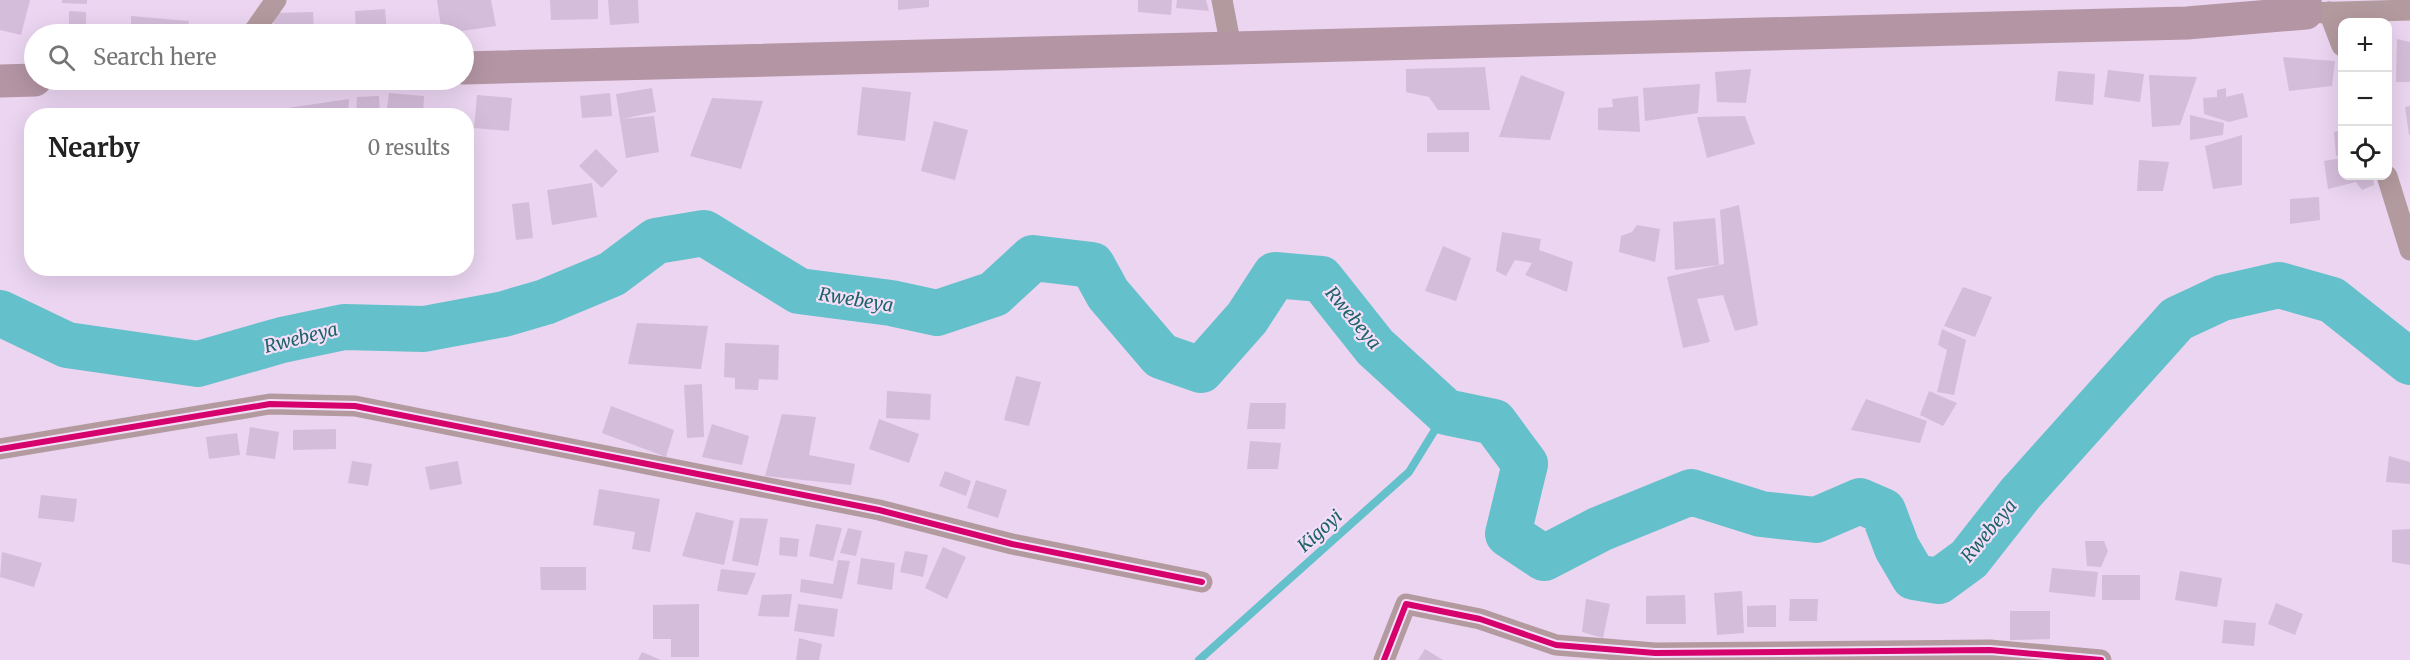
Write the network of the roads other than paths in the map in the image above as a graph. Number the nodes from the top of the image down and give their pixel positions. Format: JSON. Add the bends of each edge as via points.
{"nodes":[{"id":1,"x":276,"y":0,"type":"edge"},
{"id":2,"x":1222,"y":0,"type":"edge"},
{"id":3,"x":2313,"y":8,"type":"edge"},
{"id":4,"x":2410,"y":10,"type":"edge"},
{"id":5,"x":259,"y":24,"type":"edge"},
{"id":6,"x":2338,"y":40,"type":"edge"},
{"id":7,"x":1231,"y":47,"type":"junction"},
{"id":8,"x":474,"y":68,"type":"edge"},
{"id":9,"x":24,"y":80,"type":"edge"},
{"id":10,"x":0,"y":81,"type":"edge"},
{"id":11,"x":2388,"y":180,"type":"edge"},
{"id":12,"x":2410,"y":250,"type":"edge"},
{"id":13,"x":0,"y":449,"type":"edge"},
{"id":14,"x":1202,"y":582,"type":"dead end"},
{"id":15,"x":1384,"y":660,"type":"edge"},
{"id":16,"x":2101,"y":660,"type":"edge"}],
"edges":[{"from":1,"to":5,"type":"street"},
{"from":2,"to":7,"type":"street"},
{"from":3,"to":4,"type":"street"},
{"from":3,"to":6,"type":"street"},
{"from":3,"to":7,"type":"main road","via":[[2187,23]]},
{"from":7,"to":8,"type":"main road"},
{"from":9,"to":10,"type":"main road"},
{"from":11,"to":12,"type":"street"},
{"from":13,"to":14,"type":"street","via":[[270,404],[355,406],[879,510],[1012,544]]},
{"from":15,"to":16,"type":"street","via":[[1406,604],[1480,618],[1567,646],[1655,653],[1990,650]]}]}
